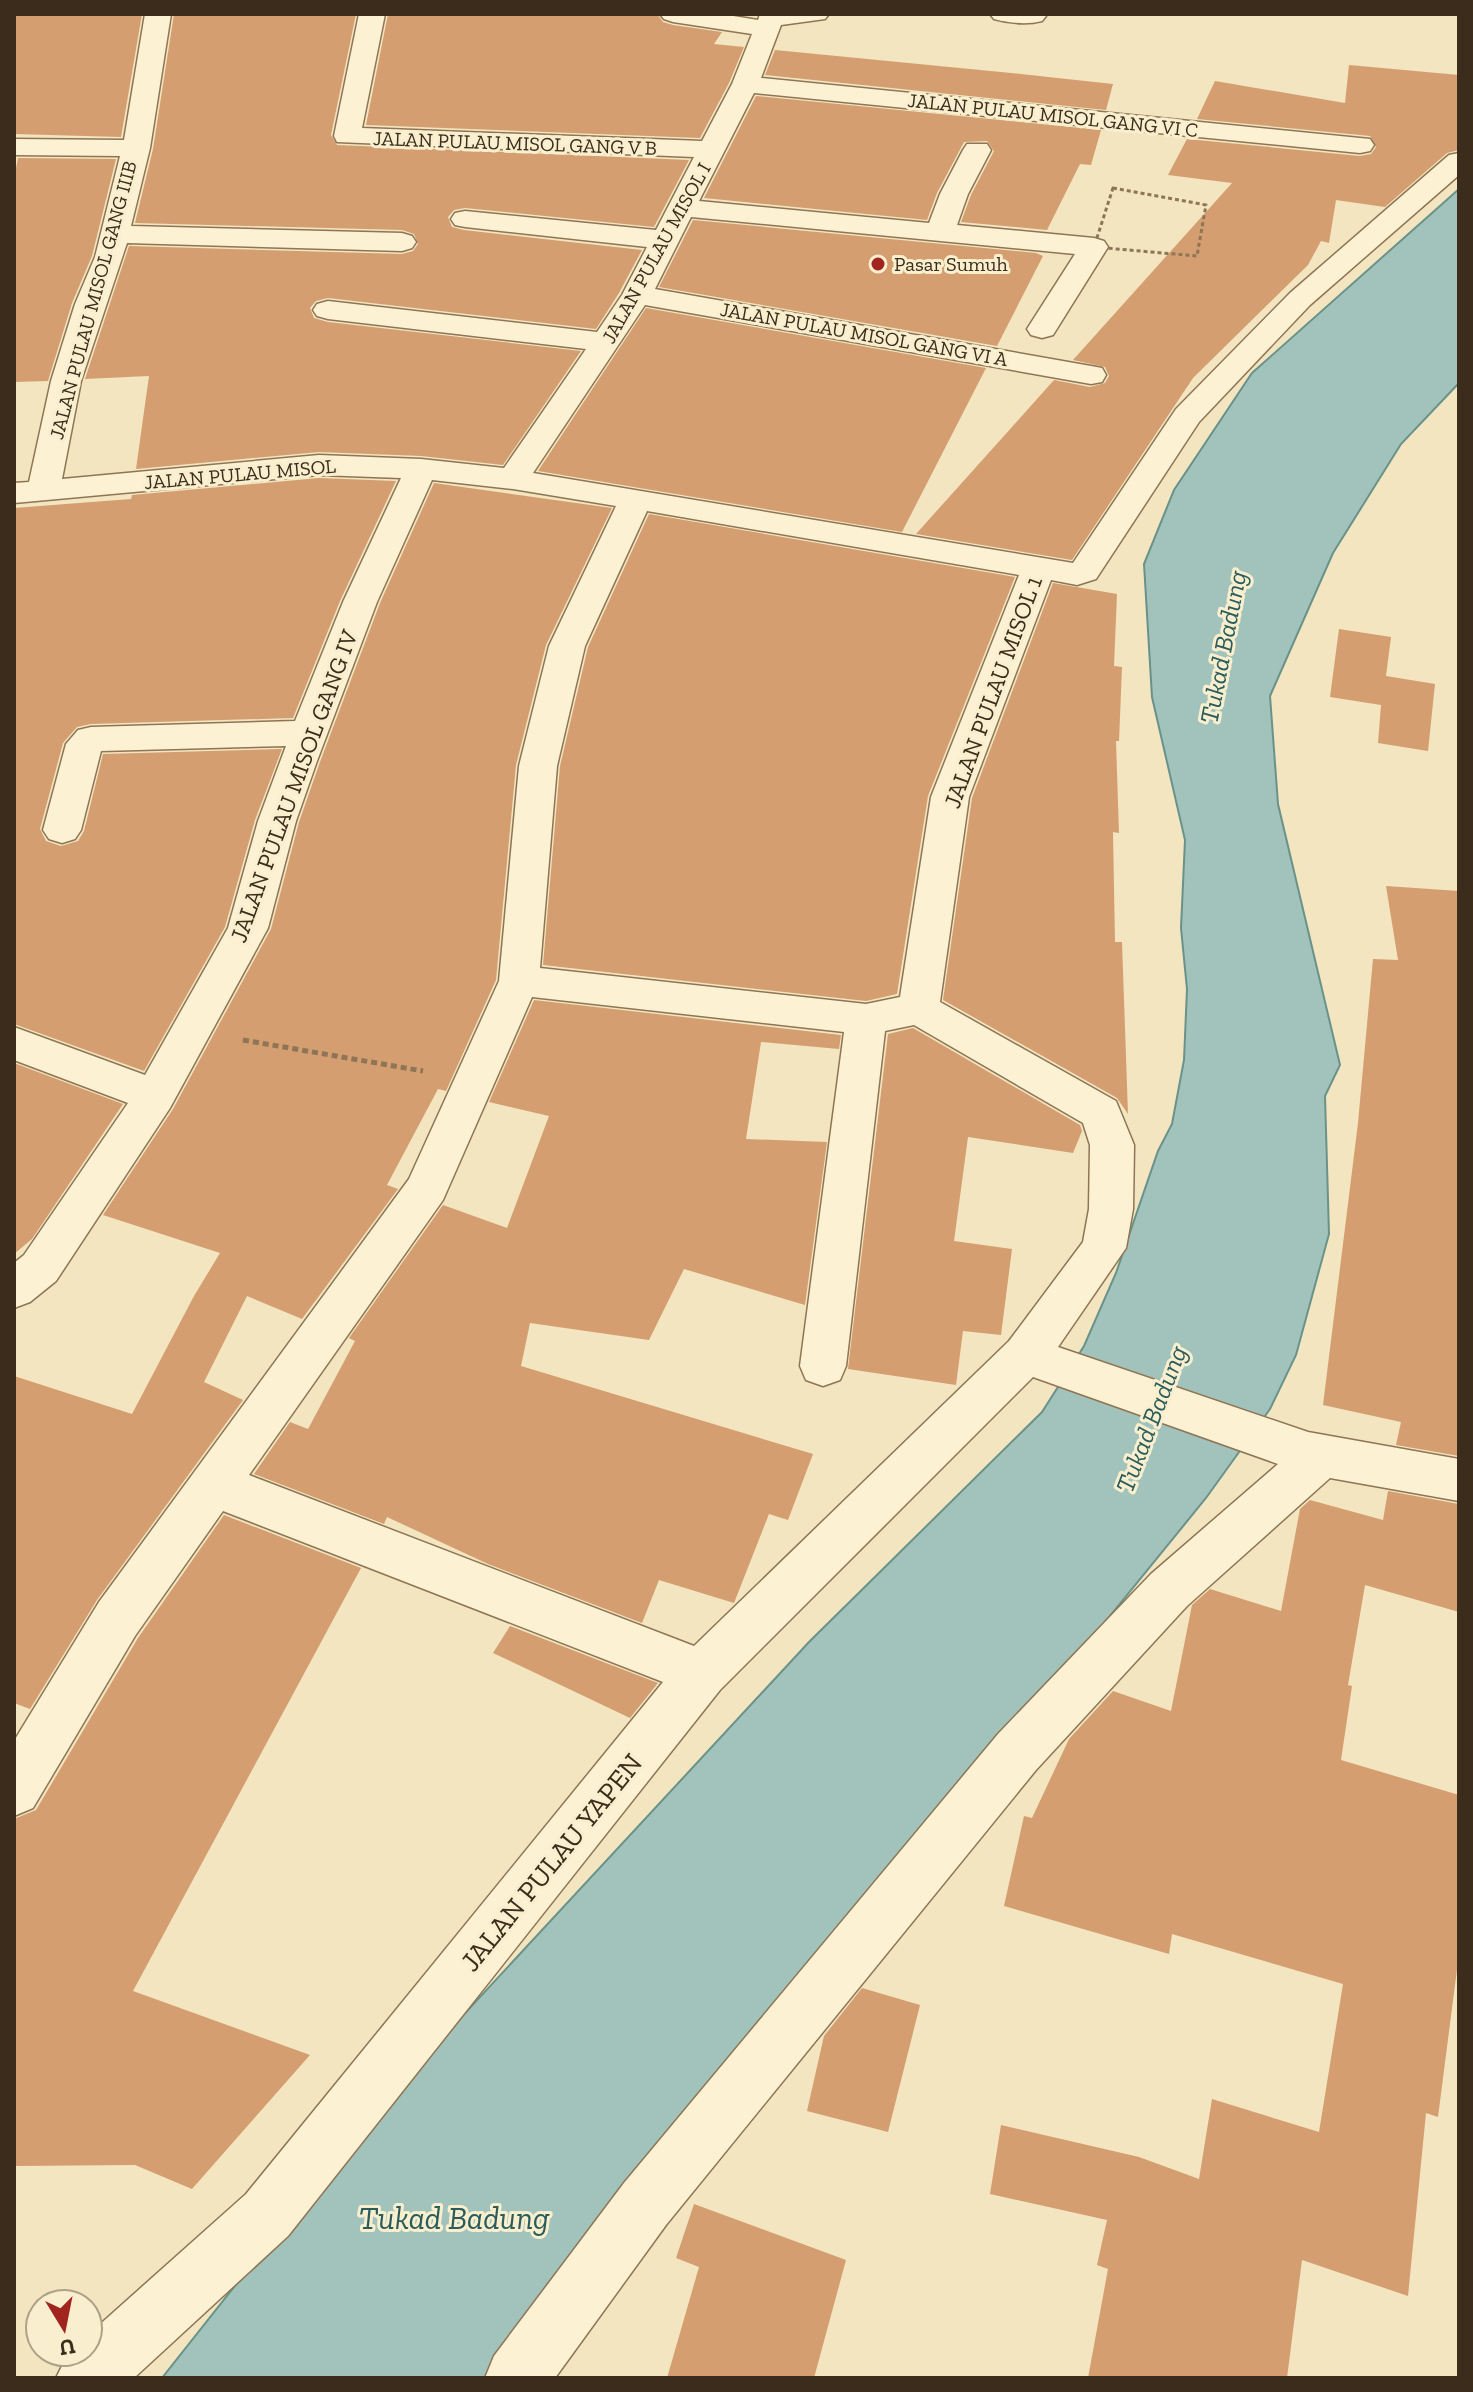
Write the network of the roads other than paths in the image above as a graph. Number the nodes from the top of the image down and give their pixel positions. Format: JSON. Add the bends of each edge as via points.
{"nodes":[{"id":1,"x":158,"y":14,"type":"edge"},
{"id":2,"x":372,"y":14,"type":"edge"},
{"id":3,"x":673,"y":14,"type":"edge"},
{"id":4,"x":816,"y":14,"type":"edge"},
{"id":5,"x":1003,"y":14,"type":"edge"},
{"id":6,"x":1033,"y":16,"type":"dead end"},
{"id":7,"x":771,"y":20,"type":"edge"},
{"id":8,"x":745,"y":84,"type":"junction"},
{"id":9,"x":1360,"y":145,"type":"dead end"},
{"id":10,"x":14,"y":147,"type":"edge"},
{"id":11,"x":136,"y":148,"type":"junction"},
{"id":12,"x":713,"y":150,"type":"junction"},
{"id":13,"x":977,"y":150,"type":"dead end"},
{"id":14,"x":1459,"y":161,"type":"edge"},
{"id":15,"x":682,"y":208,"type":"junction"},
{"id":16,"x":465,"y":219,"type":"dead end"},
{"id":17,"x":940,"y":233,"type":"junction"},
{"id":18,"x":114,"y":234,"type":"junction"},
{"id":19,"x":666,"y":240,"type":"junction"},
{"id":20,"x":402,"y":242,"type":"dead end"},
{"id":21,"x":637,"y":295,"type":"junction"},
{"id":22,"x":328,"y":310,"type":"dead end"},
{"id":23,"x":1042,"y":329,"type":"dead end"},
{"id":24,"x":608,"y":342,"type":"junction"},
{"id":25,"x":1091,"y":375,"type":"dead end"},
{"id":26,"x":421,"y":469,"type":"junction"},
{"id":27,"x":513,"y":479,"type":"junction"},
{"id":28,"x":29,"y":492,"type":"edge"},
{"id":29,"x":636,"y":499,"type":"junction"},
{"id":30,"x":1039,"y":566,"type":"junction"},
{"id":31,"x":310,"y":733,"type":"junction"},
{"id":32,"x":62,"y":830,"type":"dead end"},
{"id":33,"x":519,"y":981,"type":"junction"},
{"id":34,"x":919,"y":1009,"type":"junction"},
{"id":35,"x":866,"y":1019,"type":"junction"},
{"id":36,"x":14,"y":1043,"type":"edge"},
{"id":37,"x":155,"y":1096,"type":"junction"},
{"id":38,"x":14,"y":1289,"type":"edge"},
{"id":39,"x":1045,"y":1361,"type":"junction"},
{"id":40,"x":823,"y":1366,"type":"dead end"},
{"id":41,"x":1315,"y":1454,"type":"junction"},
{"id":42,"x":1459,"y":1480,"type":"edge"},
{"id":43,"x":210,"y":1487,"type":"junction"},
{"id":44,"x":702,"y":1673,"type":"junction"},
{"id":45,"x":14,"y":1790,"type":"edge"},
{"id":46,"x":87,"y":2378,"type":"edge"},
{"id":47,"x":516,"y":2378,"type":"edge"}],
"edges":[{"from":1,"to":11,"type":"street","name":"JALAN PULAU MISOL GANG IIIB"},
{"from":2,"to":12,"type":"street","name":"JALAN PULAU MISOL GANG V B","via":[[347,136]]},
{"from":3,"to":7,"type":"street"},
{"from":4,"to":7,"type":"street"},
{"from":5,"to":6,"type":"street"},
{"from":7,"to":8,"type":"street","name":"JALAN PULAU MISOL I"},
{"from":8,"to":9,"type":"street","name":"JALAN PULAU MISOL GANG VI C"},
{"from":8,"to":12,"type":"street","name":"JALAN PULAU MISOL I"},
{"from":10,"to":11,"type":"street"},
{"from":11,"to":18,"type":"street","name":"JALAN PULAU MISOL GANG IIIB"},
{"from":12,"to":15,"type":"street","name":"JALAN PULAU MISOL I"},
{"from":13,"to":17,"type":"street"},
{"from":14,"to":30,"type":"street","name":"JALAN PULAU MISOL 1","via":[[1300,299],[1187,416],[1084,572]]},
{"from":15,"to":17,"type":"street"},
{"from":15,"to":19,"type":"street","name":"JALAN PULAU MISOL I"},
{"from":16,"to":19,"type":"street"},
{"from":17,"to":23,"type":"street","via":[[1094,247]]},
{"from":18,"to":20,"type":"street"},
{"from":18,"to":28,"type":"street","name":"JALAN PULAU MISOL GANG IIIB"},
{"from":19,"to":21,"type":"street","name":"JALAN PULAU MISOL I"},
{"from":21,"to":24,"type":"street","name":"JALAN PULAU MISOL I"},
{"from":21,"to":25,"type":"street","name":"JALAN PULAU MISOL GANG VI A"},
{"from":22,"to":24,"type":"street"},
{"from":24,"to":27,"type":"street","name":"JALAN PULAU MISOL I"},
{"from":26,"to":27,"type":"street","name":"JALAN PULAU MISOL"},
{"from":26,"to":28,"type":"street","name":"JALAN PULAU MISOL","via":[[309,466]]},
{"from":26,"to":31,"type":"street","name":"JALAN PULAU MISOL GANG IV","via":[[360,602]]},
{"from":27,"to":29,"type":"street","name":"JALAN PULAU MISOL 1"},
{"from":29,"to":30,"type":"street","name":"JALAN PULAU MISOL 1"},
{"from":29,"to":33,"type":"street","via":[[567,646],[538,766]]},
{"from":30,"to":34,"type":"street","name":"JALAN PULAU MISOL 1","via":[[950,797]]},
{"from":31,"to":32,"type":"street","via":[[91,739],[84,744]]},
{"from":31,"to":37,"type":"street","name":"JALAN PULAU MISOL GANG IV","via":[[277,821],[248,928]]},
{"from":33,"to":35,"type":"street"},
{"from":33,"to":43,"type":"street","via":[[427,1188]]},
{"from":34,"to":35,"type":"street"},
{"from":34,"to":39,"type":"street","via":[[1101,1113],[1112,1145],[1104,1248]]},
{"from":35,"to":40,"type":"street"},
{"from":36,"to":37,"type":"street"},
{"from":37,"to":38,"type":"street","name":"JALAN PULAU MISOL GANG IV","via":[[40,1268]]},
{"from":39,"to":41,"type":"street"},
{"from":39,"to":44,"type":"street","name":"JALAN PULAU YAPEN"},
{"from":41,"to":42,"type":"street"},
{"from":41,"to":47,"type":"street","via":[[1169,1590],[1017,1752],[645,2204]]},
{"from":43,"to":44,"type":"street","via":[[234,1491]]},
{"from":43,"to":45,"type":"street","via":[[117,1619]]},
{"from":44,"to":46,"type":"street","name":"JALAN PULAU YAPEN","via":[[267,2215]]}]}
